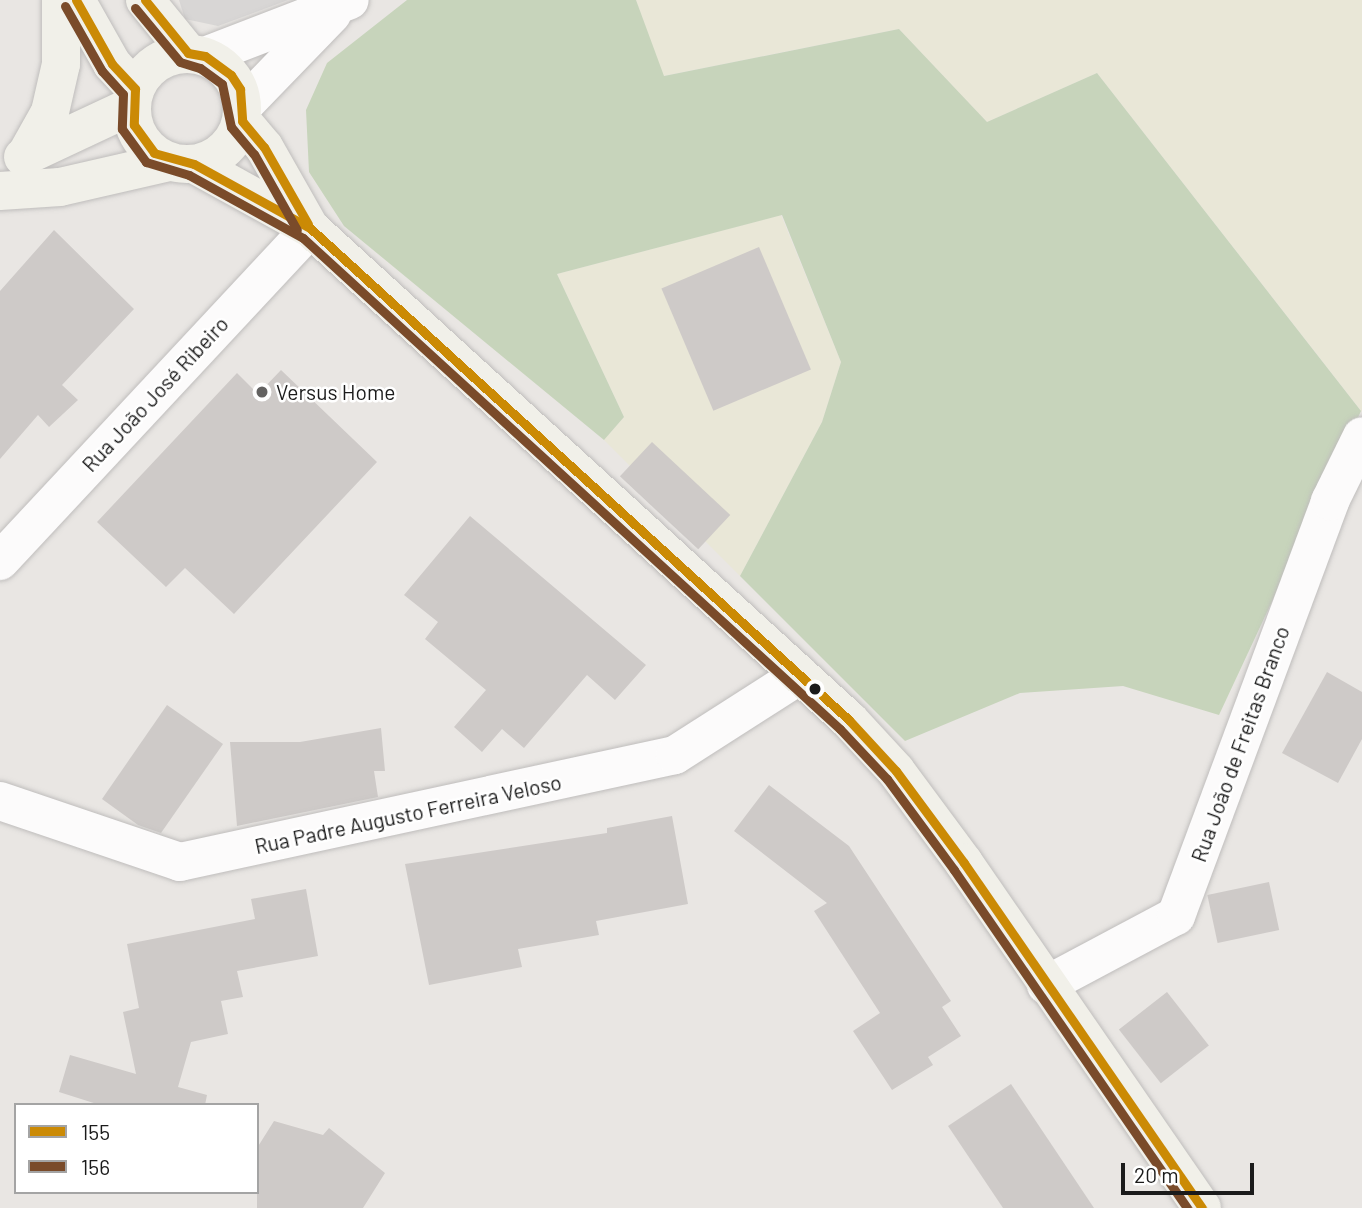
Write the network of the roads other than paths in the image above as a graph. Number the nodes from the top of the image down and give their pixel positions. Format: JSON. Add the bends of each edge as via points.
{"nodes":[{"id":1,"x":61,"y":0,"type":"edge"},
{"id":2,"x":76,"y":0,"type":"edge"},
{"id":3,"x":145,"y":0,"type":"edge"},
{"id":4,"x":344,"y":4,"type":"edge"},
{"id":5,"x":197,"y":55,"type":"junction"},
{"id":6,"x":133,"y":98,"type":"junction"},
{"id":7,"x":243,"y":113,"type":"junction"},
{"id":8,"x":27,"y":153,"type":"junction"},
{"id":9,"x":182,"y":163,"type":"junction"},
{"id":10,"x":0,"y":188,"type":"edge"},
{"id":11,"x":310,"y":228,"type":"junction"},
{"id":12,"x":1362,"y":436,"type":"edge"},
{"id":13,"x":0,"y":561,"type":"edge"},
{"id":14,"x":800,"y":675,"type":"junction"},
{"id":15,"x":0,"y":801,"type":"edge"},
{"id":16,"x":1045,"y":985,"type":"junction"},
{"id":17,"x":1202,"y":1208,"type":"edge"}],
"edges":[{"from":1,"to":8,"type":"street","via":[[61,64],[50,112]]},
{"from":2,"to":6,"type":"street"},
{"from":3,"to":5,"type":"street"},
{"from":4,"to":5,"type":"street"},
{"from":4,"to":7,"type":"street"},
{"from":5,"to":6,"type":"street","via":[[156,63]]},
{"from":5,"to":7,"type":"street","via":[[231,75]]},
{"from":6,"to":8,"type":"street"},
{"from":6,"to":9,"type":"street","via":[[141,141]]},
{"from":7,"to":9,"type":"street","via":[[225,150]]},
{"from":7,"to":11,"type":"street"},
{"from":8,"to":10,"type":"street"},
{"from":9,"to":10,"type":"street","via":[[60,187]]},
{"from":9,"to":11,"type":"street"},
{"from":11,"to":13,"type":"street","name":"Rua João José Ribeiro"},
{"from":11,"to":14,"type":"street"},
{"from":12,"to":16,"type":"street","name":"Rua João de Freitas Branco","via":[[1330,501],[1176,916]]},
{"from":14,"to":15,"type":"street","name":"Rua Padre Augusto Ferreira Veloso","via":[[675,755],[180,862]]},
{"from":14,"to":16,"type":"street","via":[[896,771]]},
{"from":16,"to":17,"type":"street"}]}
